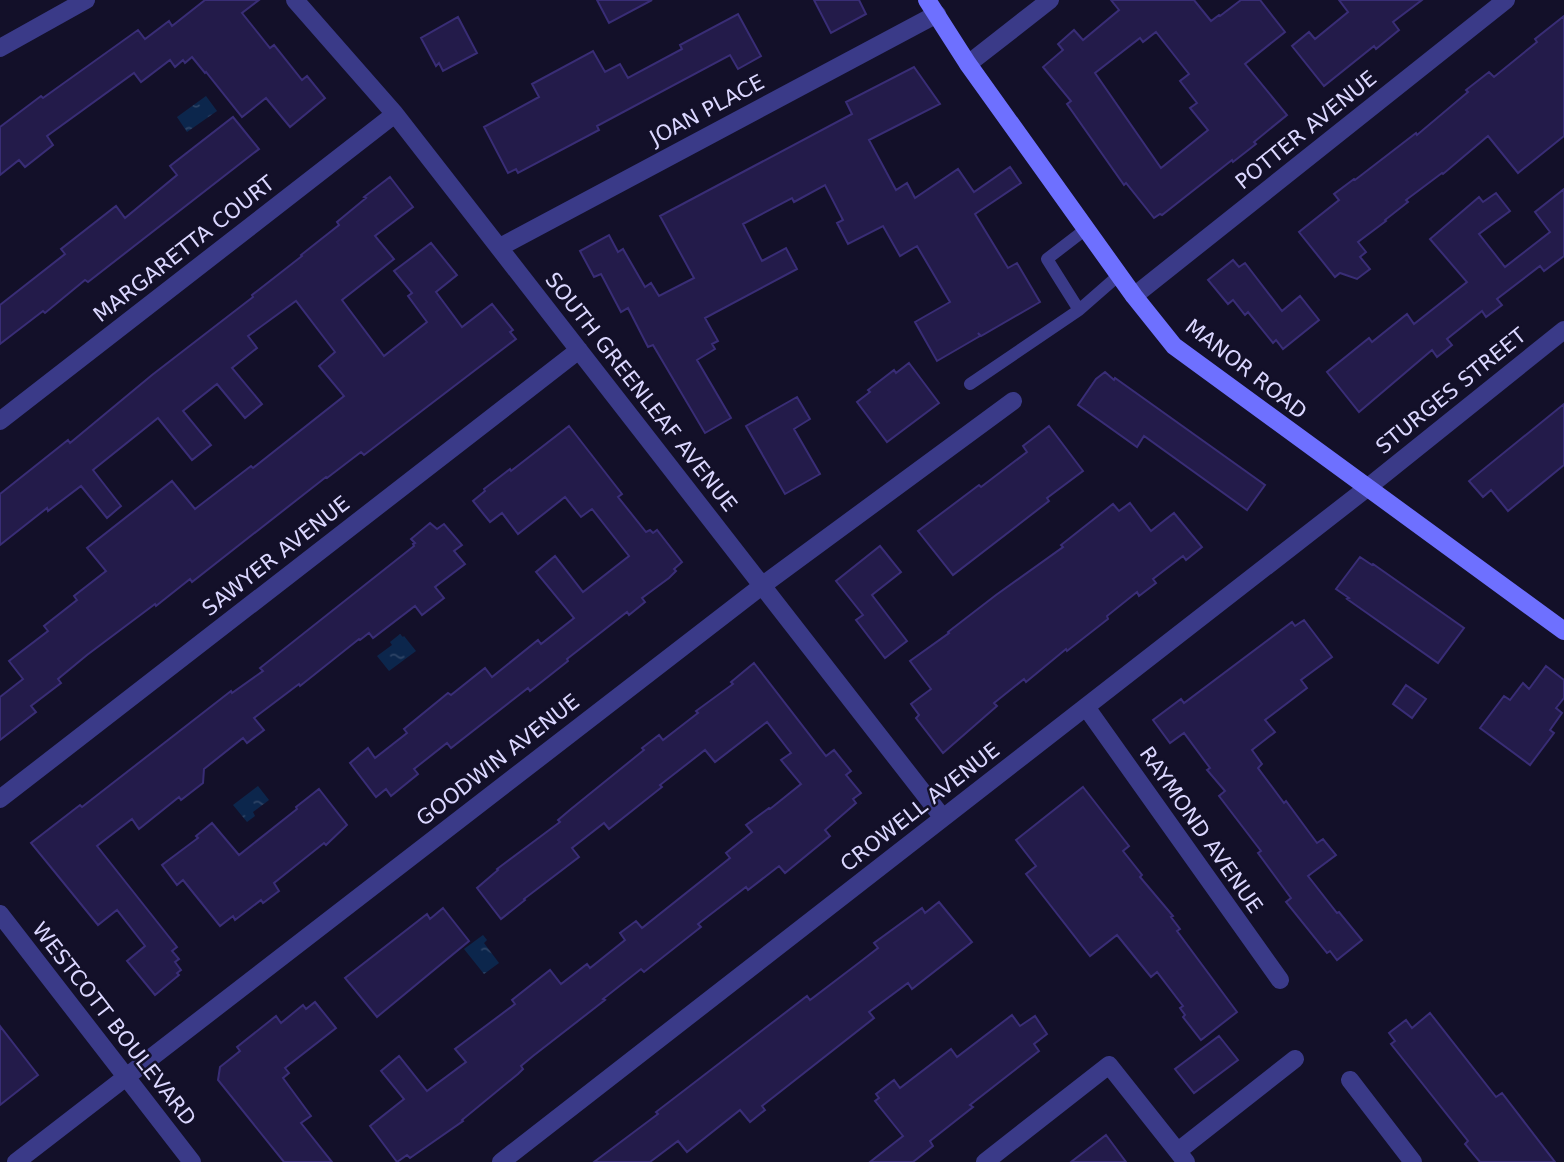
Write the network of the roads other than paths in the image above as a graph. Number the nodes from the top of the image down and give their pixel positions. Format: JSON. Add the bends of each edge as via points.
{"nodes":[{"id":1,"x":86,"y":0,"type":"edge"},
{"id":2,"x":296,"y":0,"type":"edge"},
{"id":3,"x":1050,"y":0,"type":"edge"},
{"id":4,"x":1504,"y":1,"type":"edge"},
{"id":5,"x":932,"y":7,"type":"edge"},
{"id":6,"x":0,"y":48,"type":"edge"},
{"id":7,"x":968,"y":64,"type":"junction"},
{"id":8,"x":395,"y":114,"type":"junction"},
{"id":9,"x":1086,"y":229,"type":"junction"},
{"id":10,"x":500,"y":247,"type":"junction"},
{"id":11,"x":1119,"y":275,"type":"junction"},
{"id":12,"x":1134,"y":296,"type":"junction"},
{"id":13,"x":1079,"y":310,"type":"junction"},
{"id":14,"x":1564,"y":330,"type":"edge"},
{"id":15,"x":579,"y":350,"type":"junction"},
{"id":16,"x":970,"y":384,"type":"dead end"},
{"id":17,"x":1013,"y":401,"type":"dead end"},
{"id":18,"x":0,"y":421,"type":"edge"},
{"id":19,"x":1367,"y":488,"type":"junction"},
{"id":20,"x":763,"y":585,"type":"junction"},
{"id":21,"x":1564,"y":631,"type":"edge"},
{"id":22,"x":1086,"y":707,"type":"junction"},
{"id":23,"x":0,"y":799,"type":"edge"},
{"id":24,"x":943,"y":818,"type":"junction"},
{"id":25,"x":0,"y":914,"type":"edge"},
{"id":26,"x":1280,"y":980,"type":"dead end"},
{"id":27,"x":1295,"y":1059,"type":"dead end"},
{"id":28,"x":125,"y":1076,"type":"junction"},
{"id":29,"x":1350,"y":1080,"type":"dead end"},
{"id":30,"x":1182,"y":1157,"type":"edge"},
{"id":31,"x":16,"y":1162,"type":"edge"},
{"id":32,"x":192,"y":1162,"type":"edge"},
{"id":33,"x":501,"y":1162,"type":"edge"},
{"id":34,"x":985,"y":1162,"type":"edge"},
{"id":35,"x":1413,"y":1162,"type":"edge"}],
"edges":[{"from":1,"to":6,"type":"street"},
{"from":2,"to":8,"type":"street","name":"SOUTH GREENLEAF AVENUE"},
{"from":3,"to":7,"type":"street"},
{"from":4,"to":12,"type":"street","name":"POTTER AVENUE"},
{"from":5,"to":7,"type":"street","name":"MANOR ROAD"},
{"from":5,"to":10,"type":"street","name":"JOAN PLACE"},
{"from":7,"to":9,"type":"street","name":"MANOR ROAD"},
{"from":8,"to":10,"type":"street","name":"SOUTH GREENLEAF AVENUE"},
{"from":8,"to":18,"type":"street","name":"MARGARETTA COURT"},
{"from":9,"to":11,"type":"street","name":"MANOR ROAD"},
{"from":9,"to":13,"type":"lane","via":[[1047,259]]},
{"from":10,"to":15,"type":"street","name":"SOUTH GREENLEAF AVENUE"},
{"from":11,"to":12,"type":"street","name":"MANOR ROAD"},
{"from":11,"to":13,"type":"lane"},
{"from":12,"to":19,"type":"street","name":"MANOR ROAD","via":[[1174,346]]},
{"from":13,"to":16,"type":"lane"},
{"from":14,"to":19,"type":"street","name":"STURGES STREET"},
{"from":15,"to":20,"type":"street","name":"SOUTH GREENLEAF AVENUE"},
{"from":15,"to":23,"type":"street","name":"SAWYER AVENUE"},
{"from":17,"to":20,"type":"street","name":"GOODWIN AVENUE"},
{"from":19,"to":21,"type":"street","name":"MANOR ROAD"},
{"from":19,"to":22,"type":"street","name":"CROWELL AVENUE"},
{"from":20,"to":24,"type":"street","name":"SOUTH GREENLEAF AVENUE"},
{"from":20,"to":28,"type":"street","name":"GOODWIN AVENUE"},
{"from":22,"to":24,"type":"street","name":"CROWELL AVENUE"},
{"from":22,"to":26,"type":"street","name":"RAYMOND AVENUE"},
{"from":24,"to":33,"type":"street","name":"CROWELL AVENUE"},
{"from":25,"to":28,"type":"street","name":"WESTCOTT BOULEVARD"},
{"from":27,"to":30,"type":"street"},
{"from":28,"to":31,"type":"street","name":"GOODWIN AVENUE"},
{"from":28,"to":32,"type":"street","name":"WESTCOTT BOULEVARD"},
{"from":29,"to":35,"type":"street"},
{"from":30,"to":34,"type":"street","via":[[1109,1065]]}]}
